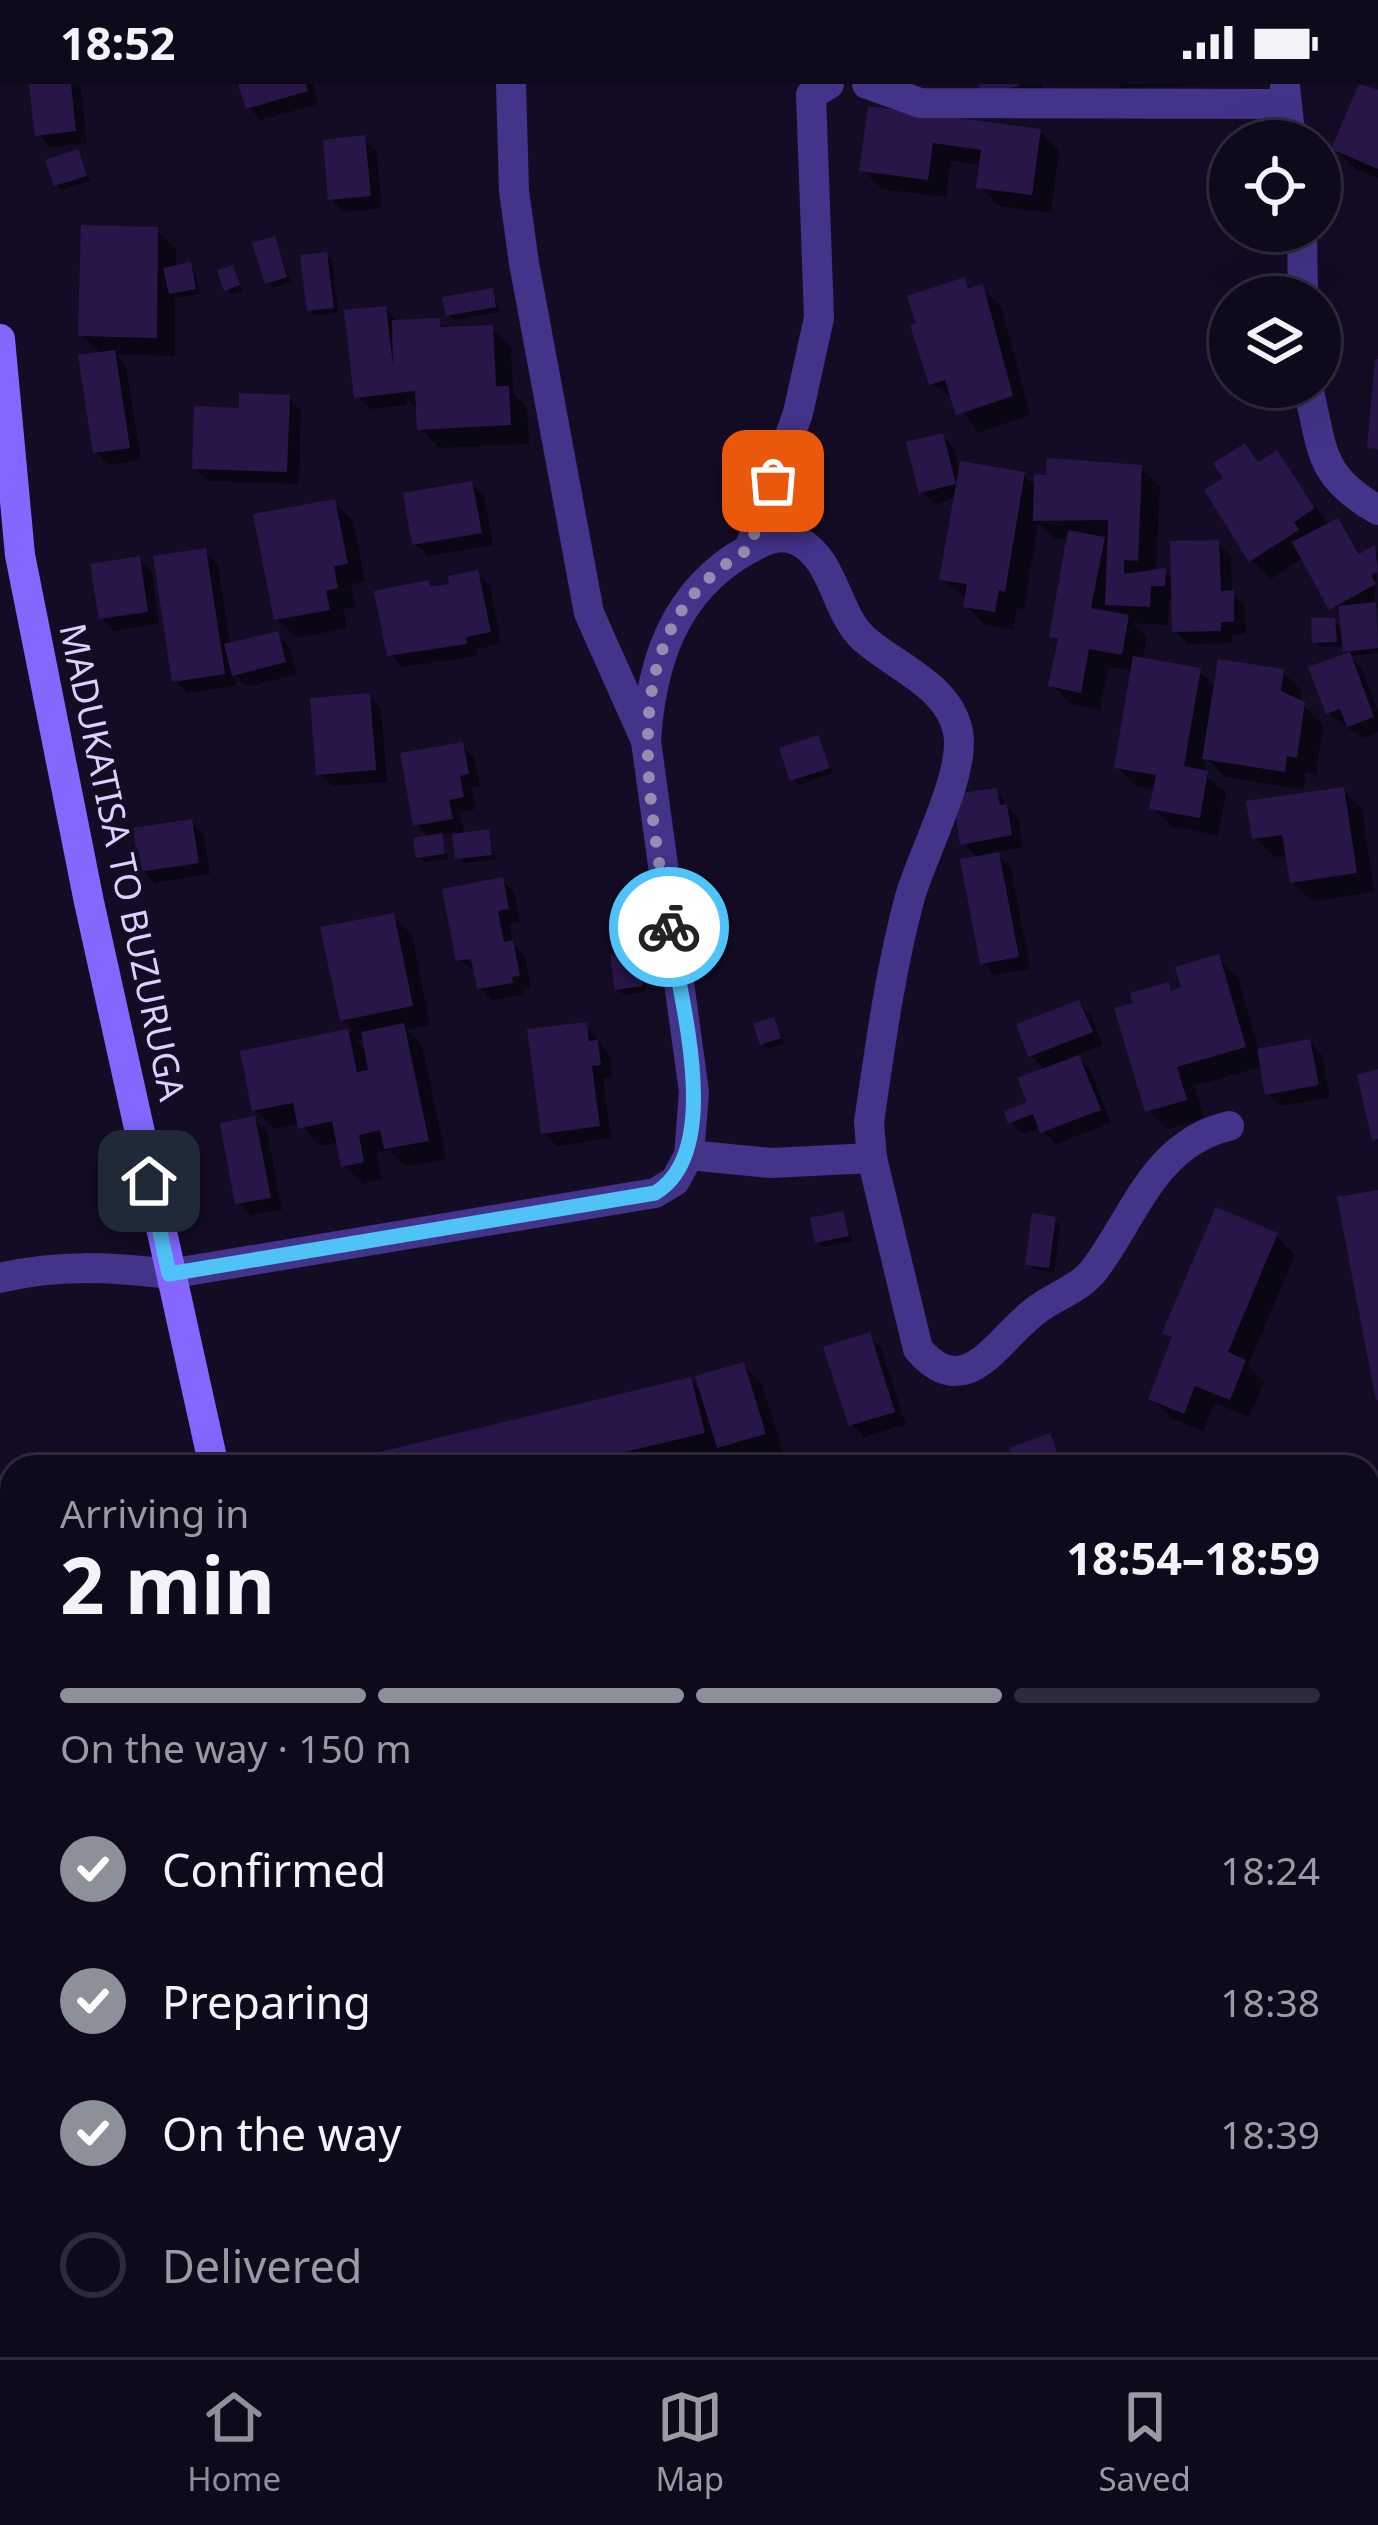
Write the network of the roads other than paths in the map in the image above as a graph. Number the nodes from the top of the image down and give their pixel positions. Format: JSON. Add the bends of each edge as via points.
{"nodes":[{"id":1,"x":511,"y":84,"type":"edge"},
{"id":2,"x":829,"y":84,"type":"edge"},
{"id":3,"x":867,"y":84,"type":"edge"},
{"id":4,"x":1286,"y":94,"type":"edge"},
{"id":5,"x":0,"y":339,"type":"edge"},
{"id":6,"x":1314,"y":408,"type":"edge"},
{"id":7,"x":1378,"y":510,"type":"edge"},
{"id":8,"x":749,"y":549,"type":"junction"},
{"id":9,"x":10,"y":557,"type":"edge"},
{"id":10,"x":646,"y":741,"type":"junction"},
{"id":11,"x":1229,"y":1126,"type":"dead end"},
{"id":12,"x":689,"y":1155,"type":"junction"},
{"id":13,"x":872,"y":1158,"type":"junction"},
{"id":14,"x":169,"y":1274,"type":"junction"},
{"id":15,"x":0,"y":1278,"type":"edge"},
{"id":16,"x":211,"y":1455,"type":"edge"}],
"edges":[{"from":1,"to":10,"type":"street","via":[[524,263],[585,592]]},
{"from":2,"to":8,"type":"street","via":[[811,94],[819,318],[798,413]]},
{"from":3,"to":4,"type":"street","via":[[920,103]]},
{"from":5,"to":9,"type":"main road","name":"MADUKATISA TO BUZURUGA"},
{"from":6,"to":7,"type":"street","via":[[1333,476]]},
{"from":8,"to":10,"type":"street","via":[[724,563],[673,620],[650,683]]},
{"from":8,"to":13,"type":"street","via":[[784,537],[816,555],[851,626],[927,685],[952,711],[959,737],[909,900],[869,1122]]},
{"from":9,"to":14,"type":"main road","name":"MADUKATISA TO BUZURUGA"},
{"from":10,"to":12,"type":"street","via":[[694,1092]]},
{"from":11,"to":13,"type":"street","via":[[1190,1142],[1164,1165],[1135,1197],[1093,1272],[1037,1309],[983,1362],[958,1370],[934,1367],[918,1348]]},
{"from":12,"to":13,"type":"street"},
{"from":12,"to":14,"type":"street","via":[[675,1181],[655,1193]]},
{"from":14,"to":15,"type":"street","via":[[93,1266]]},
{"from":14,"to":16,"type":"main road","name":"MADUKATISA TO BUZURUGA"}]}
